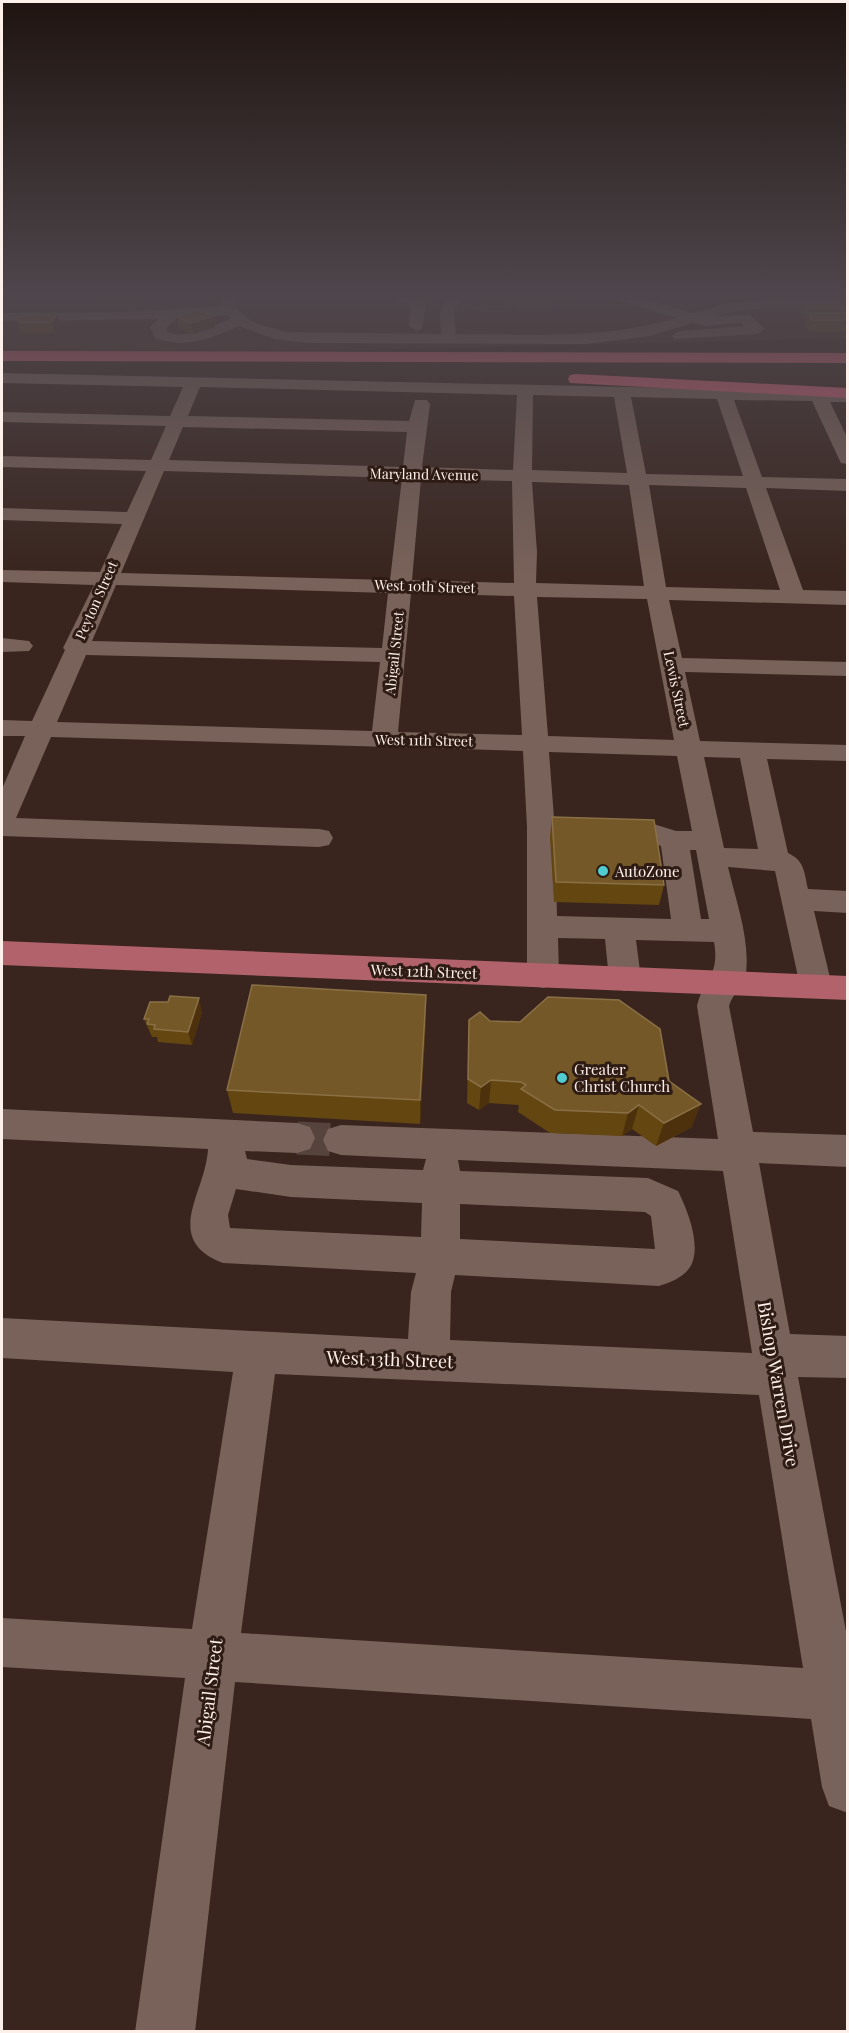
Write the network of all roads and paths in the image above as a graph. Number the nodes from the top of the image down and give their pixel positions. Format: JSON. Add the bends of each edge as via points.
{"nodes":[{"id":1,"x":191,"y":388,"type":"edge"},
{"id":2,"x":419,"y":388,"type":"edge"},
{"id":3,"x":424,"y":388,"type":"junction"},
{"id":4,"x":766,"y":388,"type":"edge"},
{"id":5,"x":527,"y":390,"type":"junction"},
{"id":6,"x":621,"y":392,"type":"junction"},
{"id":7,"x":848,"y":393,"type":"edge"},
{"id":8,"x":724,"y":395,"type":"junction"},
{"id":9,"x":819,"y":397,"type":"junction"},
{"id":10,"x":848,"y":398,"type":"edge"},
{"id":11,"x":2,"y":417,"type":"edge"},
{"id":12,"x":177,"y":421,"type":"junction"},
{"id":13,"x":417,"y":427,"type":"junction"},
{"id":14,"x":842,"y":437,"type":"edge"},
{"id":15,"x":848,"y":459,"type":"edge"},
{"id":16,"x":2,"y":461,"type":"edge"},
{"id":17,"x":157,"y":465,"type":"junction"},
{"id":18,"x":411,"y":474,"type":"junction"},
{"id":19,"x":522,"y":476,"type":"junction"},
{"id":20,"x":638,"y":479,"type":"junction"},
{"id":21,"x":755,"y":483,"type":"junction"},
{"id":22,"x":848,"y":485,"type":"edge"},
{"id":23,"x":2,"y":514,"type":"edge"},
{"id":24,"x":133,"y":518,"type":"junction"},
{"id":25,"x":2,"y":576,"type":"edge"},
{"id":26,"x":106,"y":579,"type":"junction"},
{"id":27,"x":401,"y":585,"type":"junction"},
{"id":28,"x":525,"y":589,"type":"junction"},
{"id":29,"x":658,"y":593,"type":"junction"},
{"id":30,"x":794,"y":597,"type":"junction"},
{"id":31,"x":848,"y":598,"type":"edge"},
{"id":32,"x":75,"y":648,"type":"junction"},
{"id":33,"x":393,"y":656,"type":"junction"},
{"id":34,"x":672,"y":665,"type":"junction"},
{"id":35,"x":848,"y":669,"type":"edge"},
{"id":36,"x":2,"y":728,"type":"edge"},
{"id":37,"x":40,"y":730,"type":"junction"},
{"id":38,"x":384,"y":740,"type":"junction"},
{"id":39,"x":537,"y":742,"type":"junction"},
{"id":40,"x":690,"y":747,"type":"junction"},
{"id":41,"x":752,"y":750,"type":"junction"},
{"id":42,"x":848,"y":753,"type":"edge"},
{"id":43,"x":2,"y":819,"type":"edge"},
{"id":44,"x":2,"y":827,"type":"edge"},
{"id":45,"x":541,"y":827,"type":"junction"},
{"id":46,"x":319,"y":838,"type":"dead end"},
{"id":47,"x":674,"y":840,"type":"junction"},
{"id":48,"x":711,"y":849,"type":"junction"},
{"id":49,"x":775,"y":859,"type":"junction"},
{"id":50,"x":796,"y":899,"type":"junction"},
{"id":51,"x":848,"y":902,"type":"edge"},
{"id":52,"x":543,"y":927,"type":"junction"},
{"id":53,"x":619,"y":929,"type":"junction"},
{"id":54,"x":688,"y":930,"type":"junction"},
{"id":55,"x":727,"y":931,"type":"junction"},
{"id":56,"x":2,"y":953,"type":"edge"},
{"id":57,"x":543,"y":976,"type":"junction"},
{"id":58,"x":625,"y":979,"type":"junction"},
{"id":59,"x":724,"y":984,"type":"junction"},
{"id":60,"x":832,"y":987,"type":"edge"},
{"id":61,"x":2,"y":1124,"type":"edge"},
{"id":62,"x":297,"y":1138,"type":"tunnel mouth"},
{"id":63,"x":340,"y":1140,"type":"tunnel mouth"},
{"id":64,"x":443,"y":1144,"type":"junction"},
{"id":65,"x":227,"y":1150,"type":"junction"},
{"id":66,"x":848,"y":1151,"type":"edge"},
{"id":67,"x":740,"y":1152,"type":"junction"},
{"id":68,"x":442,"y":1187,"type":"junction"},
{"id":69,"x":440,"y":1257,"type":"junction"},
{"id":70,"x":2,"y":1338,"type":"edge"},
{"id":71,"x":257,"y":1353,"type":"junction"},
{"id":72,"x":848,"y":1357,"type":"edge"},
{"id":73,"x":428,"y":1360,"type":"junction"},
{"id":74,"x":776,"y":1364,"type":"junction"},
{"id":75,"x":2,"y":1642,"type":"edge"},
{"id":76,"x":213,"y":1655,"type":"junction"},
{"id":77,"x":831,"y":1695,"type":"junction"},
{"id":78,"x":848,"y":1787,"type":"edge"},
{"id":79,"x":165,"y":2031,"type":"edge"}],
"edges":[{"from":1,"to":12,"type":"street","name":"Peyton Street"},
{"from":2,"to":3,"type":"street"},
{"from":3,"to":5,"type":"street"},
{"from":3,"to":13,"type":"street","name":"Abigail Street"},
{"from":4,"to":7,"type":"highway"},
{"from":5,"to":6,"type":"street"},
{"from":5,"to":19,"type":"street"},
{"from":6,"to":8,"type":"street"},
{"from":6,"to":20,"type":"street","name":"Lewis Street"},
{"from":8,"to":9,"type":"street"},
{"from":8,"to":21,"type":"street"},
{"from":9,"to":10,"type":"street"},
{"from":9,"to":14,"type":"street"},
{"from":11,"to":12,"type":"street"},
{"from":12,"to":13,"type":"street"},
{"from":12,"to":17,"type":"street","name":"Peyton Street"},
{"from":13,"to":18,"type":"street","name":"Abigail Street"},
{"from":14,"to":15,"type":"street"},
{"from":16,"to":17,"type":"street","name":"Maryland Avenue"},
{"from":17,"to":18,"type":"street","name":"Maryland Avenue"},
{"from":17,"to":24,"type":"street","name":"Peyton Street"},
{"from":18,"to":19,"type":"street","name":"Maryland Avenue"},
{"from":18,"to":27,"type":"street","name":"Abigail Street"},
{"from":19,"to":20,"type":"street","name":"Maryland Avenue"},
{"from":19,"to":28,"type":"street"},
{"from":20,"to":21,"type":"street","name":"Maryland Avenue"},
{"from":20,"to":29,"type":"street","name":"Lewis Street"},
{"from":21,"to":22,"type":"street","name":"Maryland Avenue"},
{"from":21,"to":30,"type":"street"},
{"from":23,"to":24,"type":"street"},
{"from":24,"to":26,"type":"street","name":"Peyton Street"},
{"from":25,"to":26,"type":"street","name":"West 10th Street"},
{"from":26,"to":27,"type":"street","name":"West 10th Street"},
{"from":26,"to":32,"type":"street","name":"Peyton Street"},
{"from":27,"to":28,"type":"street","name":"West 10th Street"},
{"from":27,"to":33,"type":"street","name":"Abigail Street"},
{"from":28,"to":29,"type":"street","name":"West 10th Street"},
{"from":28,"to":39,"type":"street"},
{"from":29,"to":30,"type":"street","name":"West 10th Street"},
{"from":29,"to":34,"type":"street","name":"Lewis Street"},
{"from":30,"to":31,"type":"street","name":"West 10th Street"},
{"from":32,"to":33,"type":"street"},
{"from":32,"to":37,"type":"street","name":"Peyton Street"},
{"from":33,"to":38,"type":"street","name":"Abigail Street"},
{"from":34,"to":35,"type":"street"},
{"from":34,"to":40,"type":"street","name":"Lewis Street"},
{"from":36,"to":37,"type":"street","name":"West 11th Street"},
{"from":37,"to":38,"type":"street","name":"West 11th Street"},
{"from":37,"to":43,"type":"street","name":"Peyton Street"},
{"from":38,"to":39,"type":"street","name":"West 11th Street"},
{"from":39,"to":40,"type":"street","name":"West 11th Street"},
{"from":39,"to":45,"type":"street"},
{"from":40,"to":41,"type":"street","name":"West 11th Street"},
{"from":40,"to":48,"type":"street","name":"Lewis Street"},
{"from":41,"to":42,"type":"street","name":"West 11th Street"},
{"from":41,"to":49,"type":"street"},
{"from":44,"to":46,"type":"street"},
{"from":45,"to":47,"type":"street","via":[[646,831]]},
{"from":45,"to":52,"type":"street"},
{"from":47,"to":48,"type":"street"},
{"from":47,"to":54,"type":"street"},
{"from":48,"to":49,"type":"street"},
{"from":48,"to":55,"type":"street","name":"Lewis Street"},
{"from":49,"to":50,"type":"street","via":[[788,865]]},
{"from":50,"to":51,"type":"street"},
{"from":50,"to":60,"type":"street"},
{"from":52,"to":53,"type":"street"},
{"from":52,"to":57,"type":"street"},
{"from":53,"to":54,"type":"street"},
{"from":53,"to":58,"type":"street"},
{"from":54,"to":55,"type":"street"},
{"from":55,"to":59,"type":"street","name":"Lewis Street","via":[[730,976]]},
{"from":56,"to":57,"type":"main road","name":"West 12th Street"},
{"from":57,"to":58,"type":"main road","name":"West 12th Street"},
{"from":58,"to":59,"type":"main road","name":"West 12th Street"},
{"from":59,"to":60,"type":"main road","name":"West 12th Street"},
{"from":59,"to":67,"type":"street","name":"Bishop Warren Drive","via":[[713,1006]]},
{"from":61,"to":65,"type":"street"},
{"from":62,"to":65,"type":"street"},
{"from":63,"to":64,"type":"street"},
{"from":64,"to":67,"type":"street"},
{"from":64,"to":68,"type":"street"},
{"from":65,"to":68,"type":"street","via":[[239,1174],[291,1181]]},
{"from":65,"to":69,"type":"street","via":[[209,1215],[210,1235],[223,1245]]},
{"from":66,"to":67,"type":"street"},
{"from":67,"to":74,"type":"street","name":"Bishop Warren Drive"},
{"from":68,"to":69,"type":"street"},
{"from":68,"to":69,"type":"street","via":[[648,1195],[664,1203],[671,1216],[675,1249],[673,1259],[659,1268]]},
{"from":69,"to":73,"type":"street","via":[[431,1292]]},
{"from":70,"to":71,"type":"street","name":"West 13th Street"},
{"from":71,"to":73,"type":"street","name":"West 13th Street"},
{"from":71,"to":76,"type":"street","name":"Abigail Street"},
{"from":72,"to":74,"type":"street","name":"West 13th Street"},
{"from":73,"to":74,"type":"street","name":"West 13th Street"},
{"from":74,"to":77,"type":"street","name":"Bishop Warren Drive"},
{"from":75,"to":76,"type":"street"},
{"from":76,"to":77,"type":"street"},
{"from":76,"to":79,"type":"street","name":"Abigail Street"},
{"from":77,"to":78,"type":"street","name":"Bishop Warren Drive"}]}
